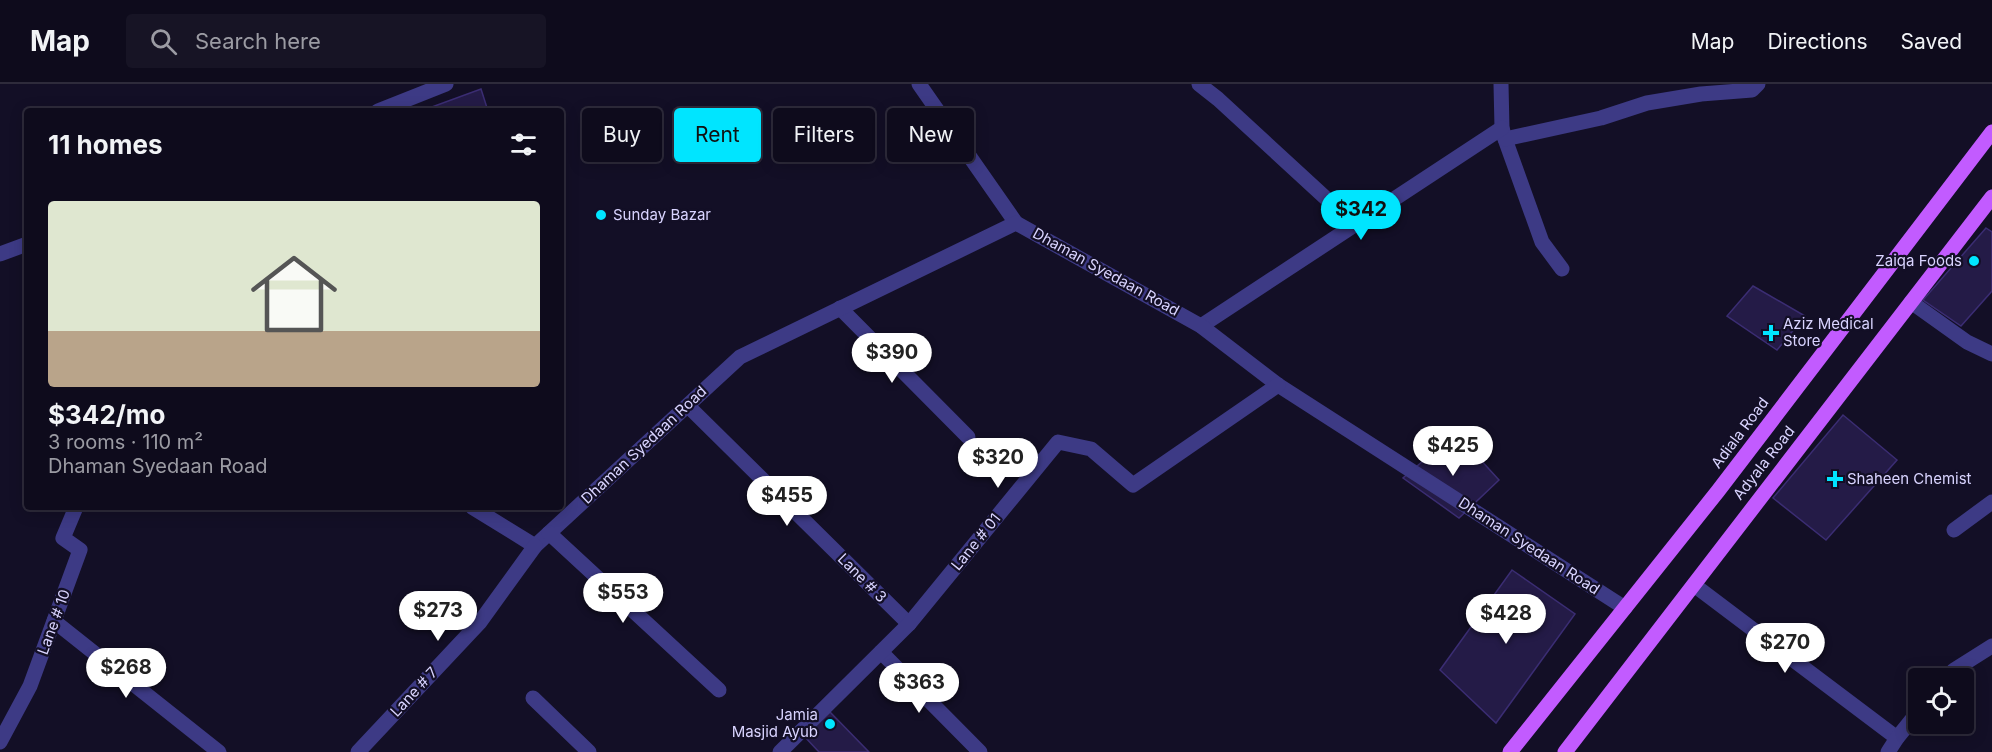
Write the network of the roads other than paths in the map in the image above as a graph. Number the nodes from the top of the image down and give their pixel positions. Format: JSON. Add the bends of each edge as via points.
{"nodes":[{"id":1,"x":446,"y":84,"type":"edge"},
{"id":2,"x":919,"y":84,"type":"edge"},
{"id":3,"x":1199,"y":84,"type":"edge"},
{"id":4,"x":1501,"y":84,"type":"edge"},
{"id":5,"x":1758,"y":84,"type":"edge"},
{"id":6,"x":386,"y":108,"type":"edge"},
{"id":7,"x":1992,"y":132,"type":"edge"},
{"id":8,"x":1503,"y":133,"type":"junction"},
{"id":9,"x":1992,"y":197,"type":"edge"},
{"id":10,"x":1016,"y":223,"type":"junction"},
{"id":11,"x":1355,"y":225,"type":"junction"},
{"id":12,"x":24,"y":245,"type":"edge"},
{"id":13,"x":0,"y":254,"type":"edge"},
{"id":14,"x":1562,"y":269,"type":"dead end"},
{"id":15,"x":1911,"y":302,"type":"junction"},
{"id":16,"x":840,"y":308,"type":"junction"},
{"id":17,"x":1202,"y":326,"type":"junction"},
{"id":18,"x":1992,"y":354,"type":"edge"},
{"id":19,"x":1278,"y":385,"type":"junction"},
{"id":20,"x":688,"y":406,"type":"junction"},
{"id":21,"x":968,"y":437,"type":"dead end"},
{"id":22,"x":1992,"y":502,"type":"edge"},
{"id":23,"x":75,"y":510,"type":"edge"},
{"id":24,"x":477,"y":510,"type":"edge"},
{"id":25,"x":1954,"y":530,"type":"dead end"},
{"id":26,"x":549,"y":533,"type":"junction"},
{"id":27,"x":535,"y":546,"type":"junction"},
{"id":28,"x":1694,"y":585,"type":"junction"},
{"id":29,"x":1625,"y":608,"type":"junction"},
{"id":30,"x":54,"y":621,"type":"junction"},
{"id":31,"x":909,"y":624,"type":"junction"},
{"id":32,"x":1992,"y":646,"type":"edge"},
{"id":33,"x":881,"y":652,"type":"junction"},
{"id":34,"x":1957,"y":668,"type":"edge"},
{"id":35,"x":719,"y":690,"type":"dead end"},
{"id":36,"x":533,"y":698,"type":"dead end"},
{"id":37,"x":1908,"y":724,"type":"edge"},
{"id":38,"x":1897,"y":738,"type":"junction"},
{"id":39,"x":0,"y":742,"type":"edge"},
{"id":40,"x":219,"y":752,"type":"edge"},
{"id":41,"x":358,"y":752,"type":"edge"},
{"id":42,"x":589,"y":752,"type":"edge"},
{"id":43,"x":780,"y":752,"type":"edge"},
{"id":44,"x":980,"y":752,"type":"edge"},
{"id":45,"x":1510,"y":752,"type":"edge"},
{"id":46,"x":1565,"y":752,"type":"edge"},
{"id":47,"x":1888,"y":752,"type":"edge"}],
"edges":[{"from":1,"to":6,"type":"street"},
{"from":2,"to":10,"type":"street"},
{"from":3,"to":11,"type":"street"},
{"from":4,"to":8,"type":"street"},
{"from":5,"to":8,"type":"street","via":[[1752,90],[1647,103],[1600,118]]},
{"from":7,"to":29,"type":"main road","name":"Adiala Road"},
{"from":8,"to":11,"type":"street"},
{"from":8,"to":14,"type":"street","via":[[1542,242]]},
{"from":9,"to":15,"type":"main road","name":"Adyala Road"},
{"from":10,"to":16,"type":"street","name":"Dhaman Syedaan Road"},
{"from":10,"to":17,"type":"street","name":"Dhaman Syedaan Road"},
{"from":11,"to":17,"type":"street"},
{"from":12,"to":13,"type":"street"},
{"from":15,"to":18,"type":"street","via":[[1967,342]]},
{"from":15,"to":28,"type":"main road","name":"Adyala Road"},
{"from":16,"to":20,"type":"street","name":"Dhaman Syedaan Road","via":[[740,357]]},
{"from":16,"to":21,"type":"street"},
{"from":17,"to":19,"type":"street","name":"Dhaman Syedaan Road"},
{"from":19,"to":29,"type":"street","name":"Dhaman Syedaan Road"},
{"from":19,"to":31,"type":"street","name":"Lane # 01","via":[[1133,485],[1091,449],[1058,442]]},
{"from":20,"to":26,"type":"street","name":"Dhaman Syedaan Road"},
{"from":20,"to":31,"type":"street","name":"Lane # 3"},
{"from":22,"to":25,"type":"street"},
{"from":23,"to":30,"type":"street","name":"Lane # 10","via":[[63,538],[80,550]]},
{"from":24,"to":27,"type":"street"},
{"from":26,"to":27,"type":"street","name":"Dhaman Syedaan Road"},
{"from":26,"to":35,"type":"street"},
{"from":27,"to":41,"type":"street","name":"Lane # 7","via":[[480,622]]},
{"from":28,"to":38,"type":"street"},
{"from":28,"to":46,"type":"main road","name":"Adyala Road"},
{"from":29,"to":45,"type":"main road","name":"Adiala Road"},
{"from":30,"to":39,"type":"street","name":"Lane # 10","via":[[30,686]]},
{"from":30,"to":40,"type":"street"},
{"from":31,"to":33,"type":"street","name":"Lane # 01"},
{"from":32,"to":34,"type":"street"},
{"from":33,"to":43,"type":"street","name":"Lane # 01"},
{"from":33,"to":44,"type":"street"},
{"from":36,"to":42,"type":"street"},
{"from":37,"to":38,"type":"street"},
{"from":38,"to":47,"type":"street"}]}
